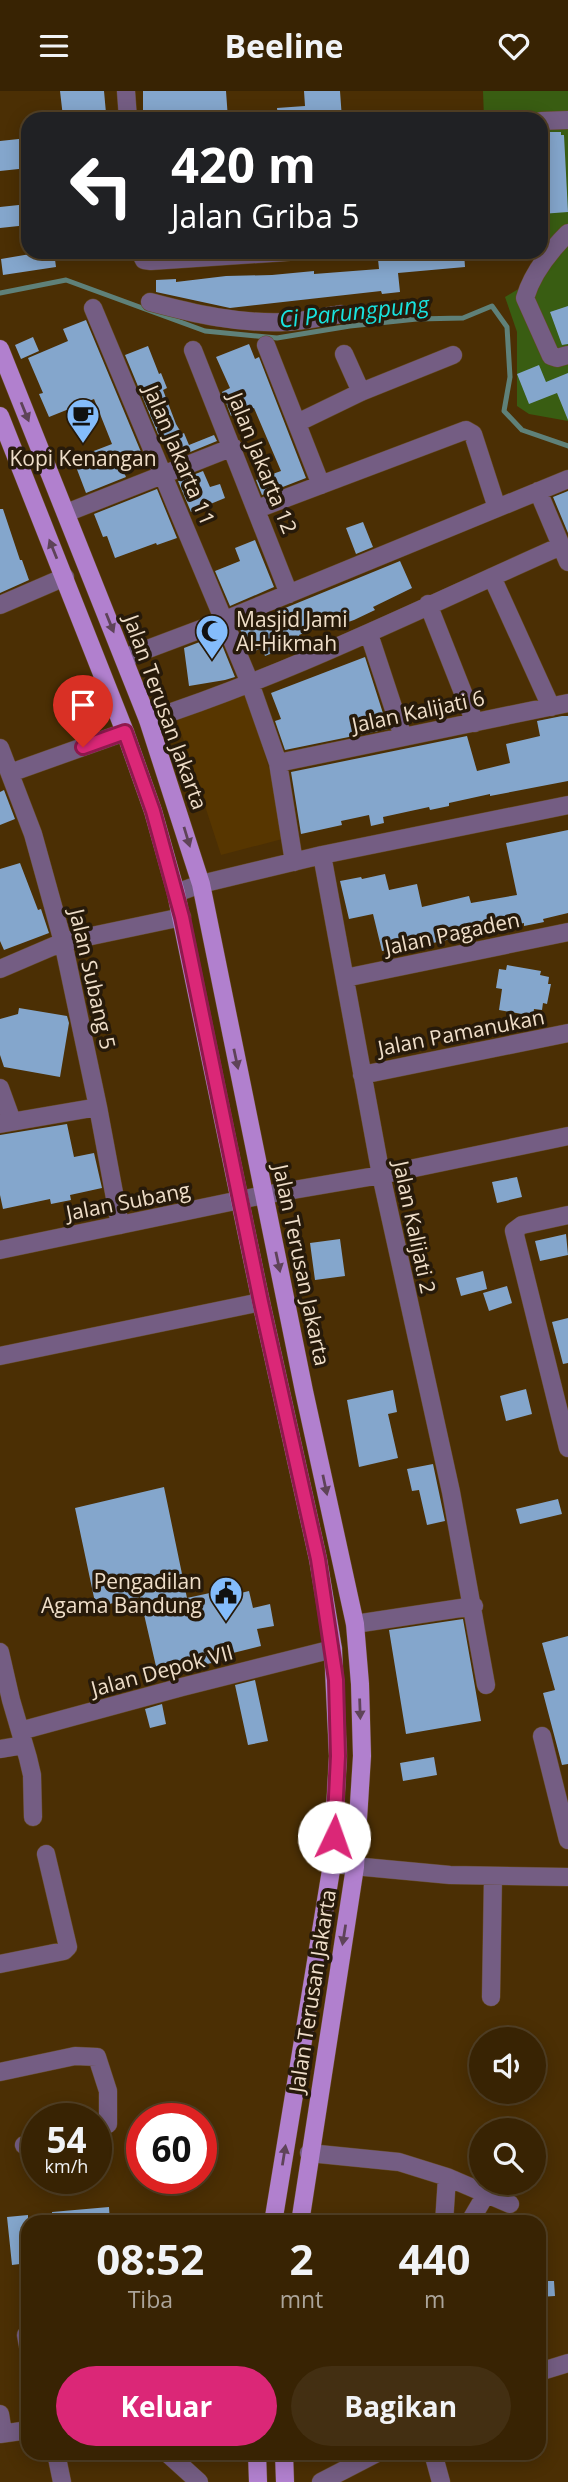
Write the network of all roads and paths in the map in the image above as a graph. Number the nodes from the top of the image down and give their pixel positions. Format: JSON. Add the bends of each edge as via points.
{"nodes":[{"id":1,"x":126,"y":91,"type":"edge"},
{"id":2,"x":128,"y":112,"type":"edge"},
{"id":3,"x":568,"y":120,"type":"edge"},
{"id":4,"x":548,"y":121,"type":"edge"},
{"id":5,"x":568,"y":233,"type":"edge"},
{"id":6,"x":548,"y":257,"type":"edge"},
{"id":7,"x":145,"y":259,"type":"edge"},
{"id":8,"x":178,"y":259,"type":"edge"},
{"id":9,"x":546,"y":259,"type":"edge"},
{"id":10,"x":150,"y":302,"type":"dead end"},
{"id":11,"x":93,"y":308,"type":"dead end"},
{"id":12,"x":341,"y":314,"type":"dead end"},
{"id":13,"x":266,"y":345,"type":"dead end"},
{"id":14,"x":0,"y":349,"type":"edge"},
{"id":15,"x":193,"y":350,"type":"dead end"},
{"id":16,"x":344,"y":354,"type":"dead end"},
{"id":17,"x":453,"y":355,"type":"dead end"},
{"id":18,"x":568,"y":355,"type":"edge"},
{"id":19,"x":361,"y":392,"type":"junction"},
{"id":20,"x":0,"y":415,"type":"edge"},
{"id":21,"x":296,"y":423,"type":"junction"},
{"id":22,"x":233,"y":447,"type":"junction"},
{"id":23,"x":163,"y":475,"type":"junction"},
{"id":24,"x":568,"y":479,"type":"edge"},
{"id":25,"x":321,"y":485,"type":"junction"},
{"id":26,"x":538,"y":491,"type":"junction"},
{"id":27,"x":497,"y":508,"type":"junction"},
{"id":28,"x":257,"y":509,"type":"junction"},
{"id":29,"x":66,"y":513,"type":"junction"},
{"id":30,"x":565,"y":554,"type":"edge"},
{"id":31,"x":65,"y":577,"type":"junction"},
{"id":32,"x":492,"y":577,"type":"junction"},
{"id":33,"x":289,"y":594,"type":"junction"},
{"id":34,"x":428,"y":604,"type":"junction"},
{"id":35,"x":0,"y":605,"type":"edge"},
{"id":36,"x":225,"y":620,"type":"junction"},
{"id":37,"x":369,"y":634,"type":"junction"},
{"id":38,"x":124,"y":658,"type":"junction"},
{"id":39,"x":250,"y":683,"type":"junction"},
{"id":40,"x":559,"y":705,"type":"edge"},
{"id":41,"x":148,"y":720,"type":"junction"},
{"id":42,"x":475,"y":723,"type":"junction"},
{"id":43,"x":125,"y":732,"type":"junction"},
{"id":44,"x":403,"y":737,"type":"junction"},
{"id":45,"x":0,"y":748,"type":"edge"},
{"id":46,"x":278,"y":763,"type":"junction"},
{"id":47,"x":10,"y":773,"type":"junction"},
{"id":48,"x":568,"y":806,"type":"edge"},
{"id":49,"x":323,"y":855,"type":"junction"},
{"id":50,"x":294,"y":862,"type":"junction"},
{"id":51,"x":201,"y":884,"type":"junction"},
{"id":52,"x":176,"y":893,"type":"junction"},
{"id":53,"x":182,"y":917,"type":"junction"},
{"id":54,"x":568,"y":932,"type":"edge"},
{"id":55,"x":63,"y":942,"type":"junction"},
{"id":56,"x":0,"y":969,"type":"edge"},
{"id":57,"x":345,"y":978,"type":"junction"},
{"id":58,"x":568,"y":1033,"type":"edge"},
{"id":59,"x":362,"y":1075,"type":"junction"},
{"id":60,"x":0,"y":1089,"type":"edge"},
{"id":61,"x":98,"y":1107,"type":"junction"},
{"id":62,"x":6,"y":1122,"type":"edge"},
{"id":63,"x":568,"y":1136,"type":"edge"},
{"id":64,"x":380,"y":1175,"type":"junction"},
{"id":65,"x":264,"y":1195,"type":"junction"},
{"id":66,"x":241,"y":1201,"type":"junction"},
{"id":67,"x":568,"y":1215,"type":"edge"},
{"id":68,"x":120,"y":1225,"type":"junction"},
{"id":69,"x":0,"y":1249,"type":"edge"},
{"id":70,"x":261,"y":1302,"type":"junction"},
{"id":71,"x":0,"y":1356,"type":"edge"},
{"id":72,"x":568,"y":1448,"type":"edge"},
{"id":73,"x":474,"y":1606,"type":"junction"},
{"id":74,"x":355,"y":1624,"type":"junction"},
{"id":75,"x":324,"y":1651,"type":"junction"},
{"id":76,"x":0,"y":1652,"type":"edge"},
{"id":77,"x":2,"y":1673,"type":"edge"},
{"id":78,"x":486,"y":1685,"type":"dead end"},
{"id":79,"x":542,"y":1736,"type":"dead end"},
{"id":80,"x":22,"y":1738,"type":"junction"},
{"id":81,"x":0,"y":1749,"type":"edge"},
{"id":82,"x":33,"y":1817,"type":"dead end"},
{"id":83,"x":568,"y":1840,"type":"edge"},
{"id":84,"x":46,"y":1854,"type":"dead end"},
{"id":85,"x":332,"y":1864,"type":"junction"},
{"id":86,"x":355,"y":1867,"type":"junction"},
{"id":87,"x":493,"y":1876,"type":"junction"},
{"id":88,"x":568,"y":1877,"type":"edge"},
{"id":89,"x":0,"y":1963,"type":"edge"},
{"id":90,"x":491,"y":1997,"type":"dead end"},
{"id":91,"x":0,"y":2072,"type":"edge"},
{"id":92,"x":108,"y":2103,"type":"edge"},
{"id":93,"x":310,"y":2153,"type":"junction"},
{"id":94,"x":447,"y":2177,"type":"junction"},
{"id":95,"x":469,"y":2187,"type":"edge"},
{"id":96,"x":485,"y":2195,"type":"edge"},
{"id":97,"x":488,"y":2195,"type":"edge"},
{"id":98,"x":510,"y":2204,"type":"dead end"},
{"id":99,"x":274,"y":2215,"type":"edge"},
{"id":100,"x":301,"y":2215,"type":"edge"},
{"id":101,"x":445,"y":2215,"type":"edge"},
{"id":102,"x":474,"y":2215,"type":"edge"},
{"id":103,"x":568,"y":2363,"type":"edge"},
{"id":104,"x":546,"y":2370,"type":"edge"},
{"id":105,"x":0,"y":2414,"type":"edge"},
{"id":106,"x":21,"y":2431,"type":"edge"},
{"id":107,"x":1,"y":2433,"type":"edge"},
{"id":108,"x":57,"y":2460,"type":"edge"},
{"id":109,"x":175,"y":2460,"type":"edge"},
{"id":110,"x":257,"y":2460,"type":"edge"},
{"id":111,"x":284,"y":2460,"type":"edge"},
{"id":112,"x":363,"y":2460,"type":"edge"},
{"id":113,"x":435,"y":2460,"type":"edge"},
{"id":114,"x":195,"y":2479,"type":"edge"},
{"id":115,"x":62,"y":2482,"type":"edge"},
{"id":116,"x":172,"y":2482,"type":"edge"},
{"id":117,"x":258,"y":2482,"type":"edge"},
{"id":118,"x":285,"y":2482,"type":"edge"},
{"id":119,"x":321,"y":2482,"type":"edge"},
{"id":120,"x":441,"y":2482,"type":"edge"}],
"edges":[{"from":1,"to":2,"type":"street"},
{"from":3,"to":4,"type":"street"},
{"from":5,"to":6,"type":"street"},
{"from":7,"to":8,"type":"street"},
{"from":9,"to":18,"type":"street","via":[[525,298],[551,356]]},
{"from":10,"to":12,"type":"street","via":[[207,317],[265,322]]},
{"from":11,"to":23,"type":"street","name":"Jalan Jakarta 11"},
{"from":13,"to":21,"type":"street"},
{"from":14,"to":29,"type":"main road","name":"Jalan Terusan Jakarta","one_way":true},
{"from":15,"to":22,"type":"street","name":"Jalan Jakarta 12"},
{"from":16,"to":19,"type":"street"},
{"from":17,"to":19,"type":"street"},
{"from":19,"to":21,"type":"street"},
{"from":31,"to":20,"type":"main road","name":"Jalan Terusan Jakarta","one_way":true},
{"from":21,"to":25,"type":"street"},
{"from":22,"to":23,"type":"street"},
{"from":22,"to":28,"type":"street","name":"Jalan Jakarta 12"},
{"from":23,"to":29,"type":"street"},
{"from":23,"to":36,"type":"street","name":"Jalan Jakarta 11"},
{"from":24,"to":26,"type":"street"},
{"from":25,"to":27,"type":"street","via":[[466,430],[473,434]]},
{"from":25,"to":28,"type":"street"},
{"from":26,"to":27,"type":"street"},
{"from":26,"to":30,"type":"street"},
{"from":27,"to":33,"type":"street"},
{"from":28,"to":33,"type":"street","name":"Jalan Jakarta 12"},
{"from":29,"to":38,"type":"main road","name":"Jalan Terusan Jakarta","one_way":true},
{"from":30,"to":32,"type":"street"},
{"from":31,"to":35,"type":"street"},
{"from":31,"to":43,"type":"main road","name":"Jalan Terusan Jakarta"},
{"from":32,"to":34,"type":"street"},
{"from":32,"to":40,"type":"street"},
{"from":33,"to":36,"type":"street"},
{"from":34,"to":37,"type":"street"},
{"from":34,"to":42,"type":"street"},
{"from":36,"to":38,"type":"street"},
{"from":36,"to":39,"type":"street","name":"Jalan Jakarta 11"},
{"from":37,"to":39,"type":"street"},
{"from":37,"to":44,"type":"street"},
{"from":38,"to":41,"type":"main road","name":"Jalan Terusan Jakarta"},
{"from":39,"to":41,"type":"street"},
{"from":39,"to":46,"type":"street","name":"Jalan Jakarta 11"},
{"from":40,"to":42,"type":"street","name":"Jalan Kalijati 6"},
{"from":41,"to":51,"type":"main road","name":"Jalan Terusan Jakarta","one_way":true},
{"from":42,"to":44,"type":"street","name":"Jalan Kalijati 6"},
{"from":43,"to":47,"type":"street"},
{"from":43,"to":52,"type":"main road","name":"Jalan Terusan Jakarta"},
{"from":44,"to":46,"type":"street","name":"Jalan Kalijati 6"},
{"from":45,"to":47,"type":"street","name":"Jalan Subang 5"},
{"from":46,"to":50,"type":"street","name":"Jalan Jakarta 11"},
{"from":47,"to":55,"type":"street","name":"Jalan Subang 5","via":[[33,834]]},
{"from":48,"to":49,"type":"street"},
{"from":49,"to":50,"type":"street"},
{"from":49,"to":57,"type":"street","name":"Jalan Kalijati 2"},
{"from":50,"to":51,"type":"street"},
{"from":51,"to":52,"type":"street"},
{"from":51,"to":65,"type":"main road","name":"Jalan Terusan Jakarta","one_way":true},
{"from":52,"to":53,"type":"main road","name":"Jalan Terusan Jakarta"},
{"from":53,"to":55,"type":"street"},
{"from":53,"to":66,"type":"main road","name":"Jalan Terusan Jakarta"},
{"from":54,"to":57,"type":"street","name":"Jalan Pagaden"},
{"from":55,"to":56,"type":"street"},
{"from":55,"to":61,"type":"street","name":"Jalan Subang 5"},
{"from":57,"to":59,"type":"street","name":"Jalan Kalijati 2"},
{"from":58,"to":59,"type":"street","name":"Jalan Pamanukan"},
{"from":59,"to":64,"type":"street","name":"Jalan Kalijati 2"},
{"from":60,"to":62,"type":"street"},
{"from":61,"to":62,"type":"street"},
{"from":61,"to":68,"type":"street","name":"Jalan Subang 5"},
{"from":63,"to":64,"type":"street","name":"Jalan Subang"},
{"from":64,"to":65,"type":"street","name":"Jalan Subang"},
{"from":64,"to":73,"type":"street","name":"Jalan Kalijati 2"},
{"from":65,"to":66,"type":"street","name":"Jalan Subang"},
{"from":65,"to":74,"type":"main road","name":"Jalan Terusan Jakarta","one_way":true},
{"from":66,"to":68,"type":"street","name":"Jalan Subang"},
{"from":66,"to":70,"type":"main road","name":"Jalan Terusan Jakarta"},
{"from":67,"to":72,"type":"street","via":[[522,1225],[515,1235]]},
{"from":68,"to":69,"type":"street","name":"Jalan Subang"},
{"from":70,"to":71,"type":"street"},
{"from":70,"to":75,"type":"main road","name":"Jalan Terusan Jakarta","via":[[318,1559]]},
{"from":73,"to":74,"type":"street"},
{"from":73,"to":78,"type":"street","name":"Jalan Kalijati 2"},
{"from":74,"to":86,"type":"main road","name":"Jalan Terusan Jakarta","one_way":true,"via":[[362,1756]]},
{"from":75,"to":80,"type":"street","name":"Jalan Depok VII"},
{"from":75,"to":85,"type":"main road","name":"Jalan Terusan Jakarta","via":[[336,1680],[338,1756]]},
{"from":76,"to":77,"type":"street"},
{"from":77,"to":80,"type":"street"},
{"from":79,"to":83,"type":"street"},
{"from":80,"to":81,"type":"street","name":"Jalan Depok VII"},
{"from":80,"to":82,"type":"street","via":[[32,1775]]},
{"from":84,"to":89,"type":"street","via":[[68,1947]]},
{"from":85,"to":86,"type":"street"},
{"from":99,"to":85,"type":"main road","name":"Jalan Terusan Jakarta","one_way":true},
{"from":86,"to":87,"type":"street"},
{"from":86,"to":93,"type":"main road","name":"Jalan Terusan Jakarta","one_way":true},
{"from":87,"to":88,"type":"street"},
{"from":87,"to":90,"type":"street"},
{"from":91,"to":92,"type":"street","via":[[75,2056],[97,2057]]},
{"from":93,"to":94,"type":"street","via":[[399,2162]]},
{"from":93,"to":100,"type":"main road","name":"Jalan Terusan Jakarta"},
{"from":94,"to":95,"type":"street"},
{"from":94,"to":101,"type":"street"},
{"from":96,"to":102,"type":"street"},
{"from":97,"to":98,"type":"street"},
{"from":103,"to":104,"type":"street"},
{"from":105,"to":107,"type":"street"},
{"from":106,"to":107,"type":"street"},
{"from":108,"to":115,"type":"street"},
{"from":109,"to":114,"type":"street"},
{"from":110,"to":117,"type":"main road"},
{"from":111,"to":118,"type":"main road"},
{"from":112,"to":119,"type":"street"},
{"from":113,"to":120,"type":"street"},
{"from":114,"to":116,"type":"street"}]}
